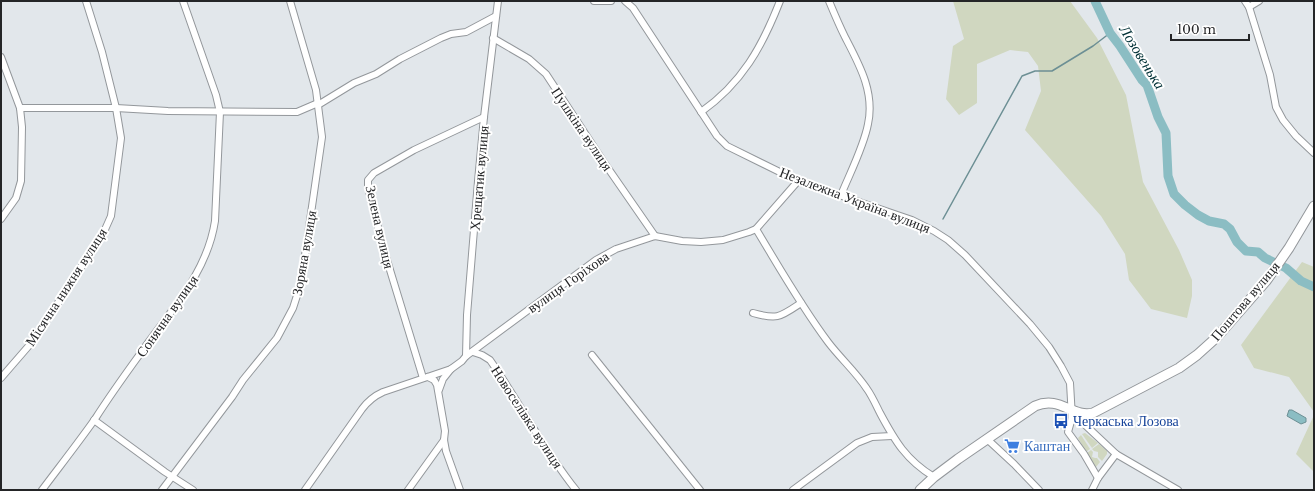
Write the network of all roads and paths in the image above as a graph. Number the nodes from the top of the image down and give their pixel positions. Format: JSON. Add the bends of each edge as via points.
{"nodes":[{"id":1,"x":86,"y":1,"type":"edge"},
{"id":2,"x":183,"y":1,"type":"edge"},
{"id":3,"x":290,"y":1,"type":"edge"},
{"id":4,"x":498,"y":1,"type":"edge"},
{"id":5,"x":594,"y":1,"type":"edge"},
{"id":6,"x":611,"y":1,"type":"edge"},
{"id":7,"x":625,"y":1,"type":"edge"},
{"id":8,"x":780,"y":1,"type":"edge"},
{"id":9,"x":829,"y":1,"type":"edge"},
{"id":10,"x":1245,"y":1,"type":"edge"},
{"id":11,"x":1259,"y":1,"type":"edge"},
{"id":12,"x":1249,"y":7,"type":"junction"},
{"id":13,"x":496,"y":16,"type":"junction"},
{"id":14,"x":493,"y":38,"type":"junction"},
{"id":15,"x":1,"y":57,"type":"edge"},
{"id":16,"x":318,"y":104,"type":"junction"},
{"id":17,"x":20,"y":108,"type":"junction"},
{"id":18,"x":116,"y":108,"type":"junction"},
{"id":19,"x":220,"y":112,"type":"junction"},
{"id":20,"x":701,"y":112,"type":"junction"},
{"id":21,"x":484,"y":117,"type":"junction"},
{"id":22,"x":1314,"y":153,"type":"edge"},
{"id":23,"x":798,"y":180,"type":"junction"},
{"id":24,"x":841,"y":195,"type":"junction"},
{"id":25,"x":1314,"y":206,"type":"edge"},
{"id":26,"x":1,"y":219,"type":"edge"},
{"id":27,"x":756,"y":229,"type":"junction"},
{"id":28,"x":655,"y":236,"type":"junction"},
{"id":29,"x":801,"y":303,"type":"junction"},
{"id":30,"x":753,"y":313,"type":"dead end"},
{"id":31,"x":473,"y":352,"type":"junction"},
{"id":32,"x":592,"y":355,"type":"dead end"},
{"id":33,"x":466,"y":356,"type":"junction"},
{"id":34,"x":451,"y":369,"type":"junction"},
{"id":35,"x":426,"y":377,"type":"junction"},
{"id":36,"x":1,"y":378,"type":"edge"},
{"id":37,"x":438,"y":392,"type":"junction"},
{"id":38,"x":1072,"y":413,"type":"junction"},
{"id":39,"x":94,"y":420,"type":"junction"},
{"id":40,"x":892,"y":436,"type":"junction"},
{"id":41,"x":987,"y":439,"type":"junction"},
{"id":42,"x":444,"y":440,"type":"junction"},
{"id":43,"x":1116,"y":454,"type":"junction"},
{"id":44,"x":172,"y":476,"type":"junction"},
{"id":45,"x":934,"y":477,"type":"junction"},
{"id":46,"x":1098,"y":478,"type":"junction"},
{"id":47,"x":42,"y":490,"type":"edge"},
{"id":48,"x":162,"y":490,"type":"edge"},
{"id":49,"x":193,"y":490,"type":"edge"},
{"id":50,"x":305,"y":490,"type":"edge"},
{"id":51,"x":408,"y":490,"type":"edge"},
{"id":52,"x":460,"y":490,"type":"edge"},
{"id":53,"x":576,"y":490,"type":"edge"},
{"id":54,"x":700,"y":490,"type":"edge"},
{"id":55,"x":792,"y":490,"type":"edge"},
{"id":56,"x":920,"y":490,"type":"edge"},
{"id":57,"x":1039,"y":490,"type":"edge"},
{"id":58,"x":1092,"y":490,"type":"edge"},
{"id":59,"x":1178,"y":490,"type":"edge"}],
"edges":[{"from":1,"to":18,"type":"street","name":"Місячна нижня вулиця"},
{"from":2,"to":19,"type":"street","name":"Сонячна вулиця"},
{"from":3,"to":16,"type":"street","name":"Зоряна вулиця"},
{"from":4,"to":13,"type":"street","name":"Хрещатик вулиця"},
{"from":5,"to":6,"type":"street"},
{"from":7,"to":20,"type":"street","name":"Незалежна Україна вулиця","via":[[633,8]]},
{"from":8,"to":20,"type":"street","via":[[763,40],[741,75],[730,89]]},
{"from":9,"to":24,"type":"street","via":[[863,72],[870,111],[864,139]]},
{"from":10,"to":12,"type":"street"},
{"from":11,"to":12,"type":"street"},
{"from":12,"to":22,"type":"street","via":[[1270,75],[1276,107],[1282,120]]},
{"from":13,"to":14,"type":"street","name":"Хрещатик вулиця"},
{"from":13,"to":16,"type":"street","via":[[466,32],[441,38]]},
{"from":14,"to":21,"type":"street","name":"Хрещатик вулиця"},
{"from":14,"to":28,"type":"street","name":"Пушкіна вулиця","via":[[529,59],[546,74],[602,161]]},
{"from":15,"to":17,"type":"street"},
{"from":16,"to":19,"type":"street","via":[[297,112]]},
{"from":16,"to":44,"type":"street","name":"Зоряна вулиця","via":[[322,137],[301,283],[293,308],[277,338]]},
{"from":17,"to":18,"type":"street"},
{"from":17,"to":26,"type":"street","via":[[21,181],[16,198]]},
{"from":18,"to":19,"type":"street"},
{"from":18,"to":36,"type":"street","name":"Місячна нижня вулиця","via":[[121,138],[111,216],[104,234],[33,341]]},
{"from":19,"to":39,"type":"street","name":"Сонячна вулиця","via":[[214,232],[206,253],[184,295]]},
{"from":20,"to":23,"type":"street","name":"Незалежна Україна вулиця","via":[[717,136],[728,146]]},
{"from":21,"to":33,"type":"street","name":"Хрещатик вулиця","via":[[467,316]]},
{"from":21,"to":35,"type":"street","name":"Зелена вулиця","via":[[414,150],[374,173],[368,180],[383,247]]},
{"from":23,"to":24,"type":"street","name":"Незалежна Україна вулиця"},
{"from":23,"to":27,"type":"street"},
{"from":24,"to":38,"type":"street","name":"Незалежна Україна вулиця","via":[[912,220],[948,240],[965,255],[1030,324],[1061,366],[1070,383]]},
{"from":25,"to":38,"type":"street","name":"Поштова вулиця","via":[[1266,281],[1217,337],[1197,355],[1178,368],[1093,413]]},
{"from":27,"to":28,"type":"street","name":"вулиця Горіхова","via":[[723,240],[701,242]]},
{"from":27,"to":29,"type":"street"},
{"from":28,"to":31,"type":"street","name":"вулиця Горіхова","via":[[616,249],[596,260]]},
{"from":29,"to":30,"type":"street","via":[[781,316],[768,317]]},
{"from":29,"to":40,"type":"street","via":[[829,343],[868,390]]},
{"from":31,"to":33,"type":"street","name":"вулиця Горіхова"},
{"from":31,"to":53,"type":"street","name":"Новоселівка вулиця","via":[[490,360],[534,431]]},
{"from":32,"to":54,"type":"street"},
{"from":33,"to":34,"type":"street","name":"вулиця Горіхова"},
{"from":34,"to":35,"type":"street","name":"вулиця Горіхова"},
{"from":34,"to":37,"type":"street","via":[[443,379]]},
{"from":35,"to":37,"type":"street","via":[[436,382]]},
{"from":35,"to":50,"type":"street","name":"вулиця Горіхова","via":[[383,392],[369,400]]},
{"from":37,"to":42,"type":"street","via":[[445,431]]},
{"from":38,"to":41,"type":"street","name":"Поштова вулиця","via":[[1054,403],[1038,405]]},
{"from":38,"to":43,"type":"street"},
{"from":38,"to":46,"type":"street","name":"Незалежна Україна вулиця","via":[[1068,432]]},
{"from":39,"to":44,"type":"street"},
{"from":39,"to":47,"type":"street","name":"Сонячна вулиця"},
{"from":40,"to":45,"type":"street","via":[[920,469]]},
{"from":40,"to":55,"type":"street","via":[[872,437],[857,443]]},
{"from":41,"to":45,"type":"street","name":"Поштова вулиця"},
{"from":41,"to":57,"type":"street"},
{"from":42,"to":51,"type":"street"},
{"from":42,"to":52,"type":"street"},
{"from":43,"to":46,"type":"street"},
{"from":43,"to":59,"type":"street"},
{"from":44,"to":48,"type":"street","name":"Зоряна вулиця"},
{"from":44,"to":49,"type":"street"},
{"from":45,"to":56,"type":"street","name":"Поштова вулиця"},
{"from":46,"to":58,"type":"street"}]}
